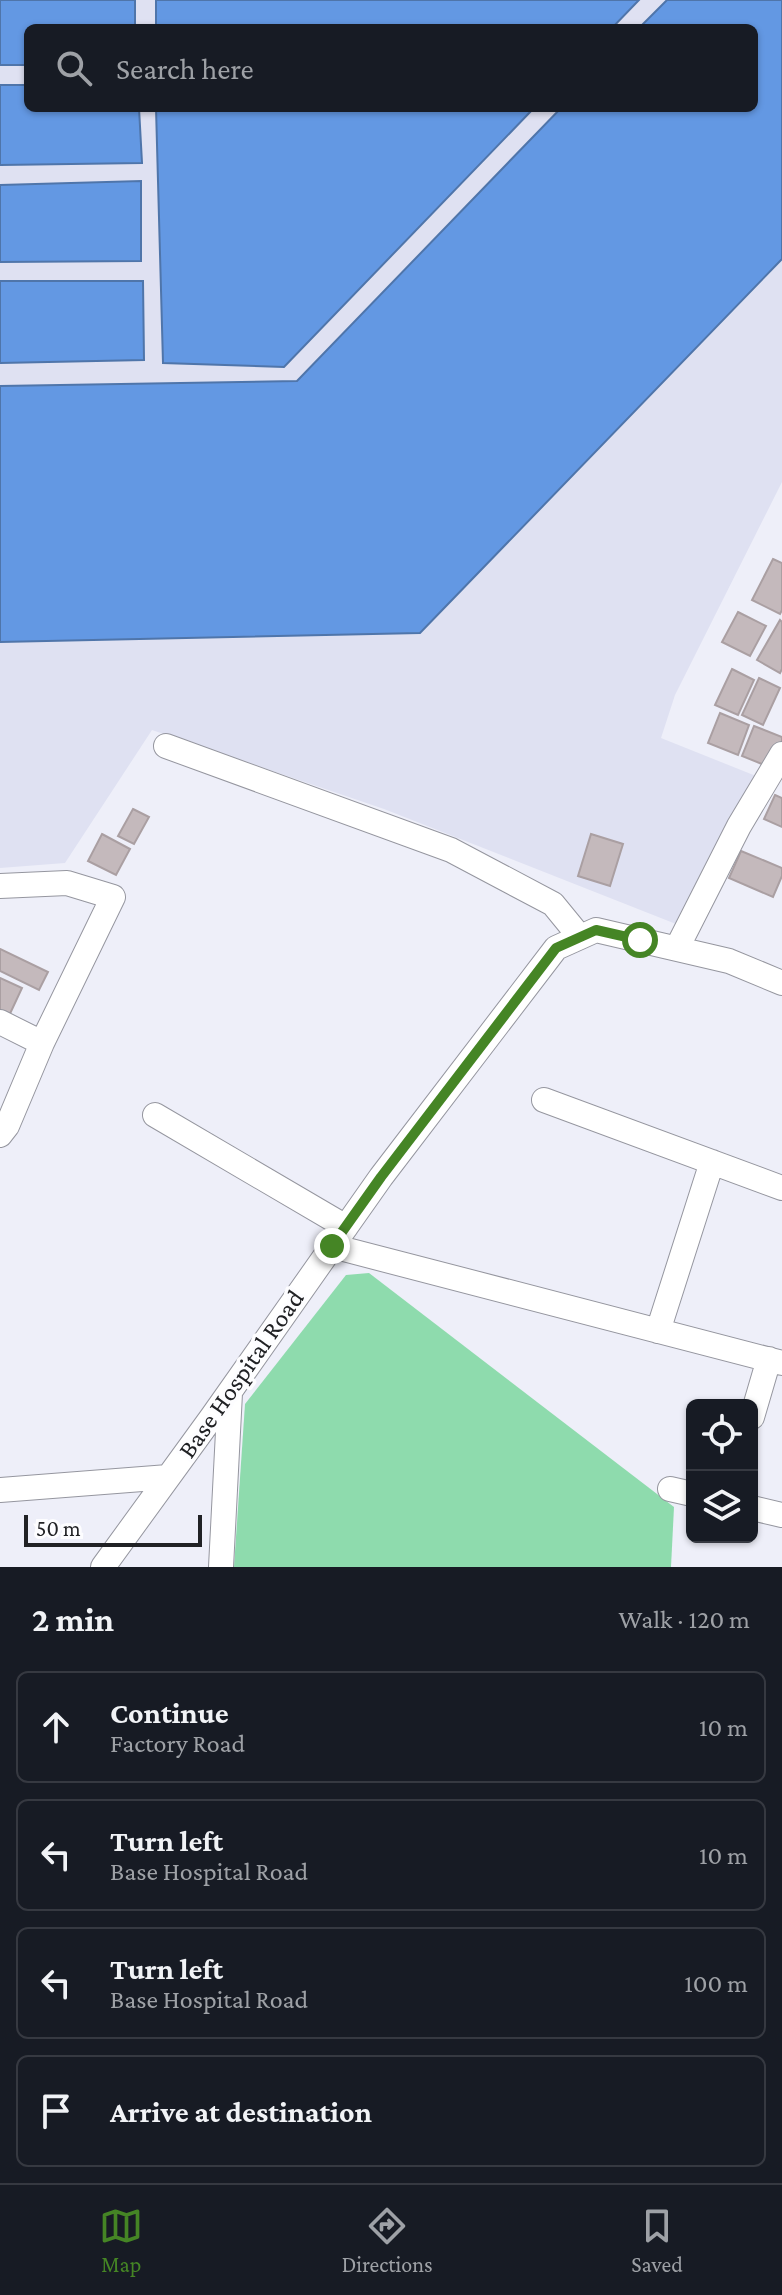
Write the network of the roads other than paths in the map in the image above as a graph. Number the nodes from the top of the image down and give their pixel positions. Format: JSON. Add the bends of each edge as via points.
{"nodes":[{"id":1,"x":166,"y":746,"type":"dead end"},
{"id":2,"x":782,"y":754,"type":"edge"},
{"id":3,"x":0,"y":886,"type":"edge"},
{"id":4,"x":588,"y":933,"type":"junction"},
{"id":5,"x":677,"y":948,"type":"junction"},
{"id":6,"x":782,"y":983,"type":"edge"},
{"id":7,"x":0,"y":1022,"type":"edge"},
{"id":8,"x":42,"y":1043,"type":"junction"},
{"id":9,"x":544,"y":1100,"type":"dead end"},
{"id":10,"x":155,"y":1115,"type":"dead end"},
{"id":11,"x":0,"y":1135,"type":"edge"},
{"id":12,"x":712,"y":1162,"type":"junction"},
{"id":13,"x":782,"y":1188,"type":"edge"},
{"id":14,"x":339,"y":1236,"type":"junction"},
{"id":15,"x":658,"y":1331,"type":"junction"},
{"id":16,"x":776,"y":1361,"type":"edge"},
{"id":17,"x":230,"y":1390,"type":"junction"},
{"id":18,"x":758,"y":1403,"type":"edge"},
{"id":19,"x":168,"y":1477,"type":"junction"},
{"id":20,"x":0,"y":1490,"type":"edge"},
{"id":21,"x":758,"y":1509,"type":"edge"},
{"id":22,"x":782,"y":1515,"type":"edge"},
{"id":23,"x":103,"y":1567,"type":"edge"},
{"id":24,"x":221,"y":1567,"type":"edge"}],
"edges":[{"from":1,"to":4,"type":"street","via":[[451,850],[553,904]]},
{"from":2,"to":5,"type":"street"},
{"from":3,"to":8,"type":"street","via":[[67,883],[113,897]]},
{"from":4,"to":5,"type":"street"},
{"from":4,"to":14,"type":"street","name":"Base Hospital Road","via":[[556,948]]},
{"from":5,"to":6,"type":"street","via":[[729,961]]},
{"from":7,"to":8,"type":"street"},
{"from":8,"to":11,"type":"street"},
{"from":9,"to":12,"type":"street"},
{"from":10,"to":14,"type":"street"},
{"from":12,"to":13,"type":"street"},
{"from":12,"to":15,"type":"street"},
{"from":14,"to":15,"type":"street"},
{"from":14,"to":17,"type":"street","name":"Base Hospital Road"},
{"from":15,"to":16,"type":"street"},
{"from":16,"to":18,"type":"street"},
{"from":17,"to":19,"type":"street","name":"Base Hospital Road"},
{"from":17,"to":24,"type":"street"},
{"from":19,"to":20,"type":"street"},
{"from":19,"to":23,"type":"street","name":"Base Hospital Road"},
{"from":21,"to":22,"type":"street"}]}
